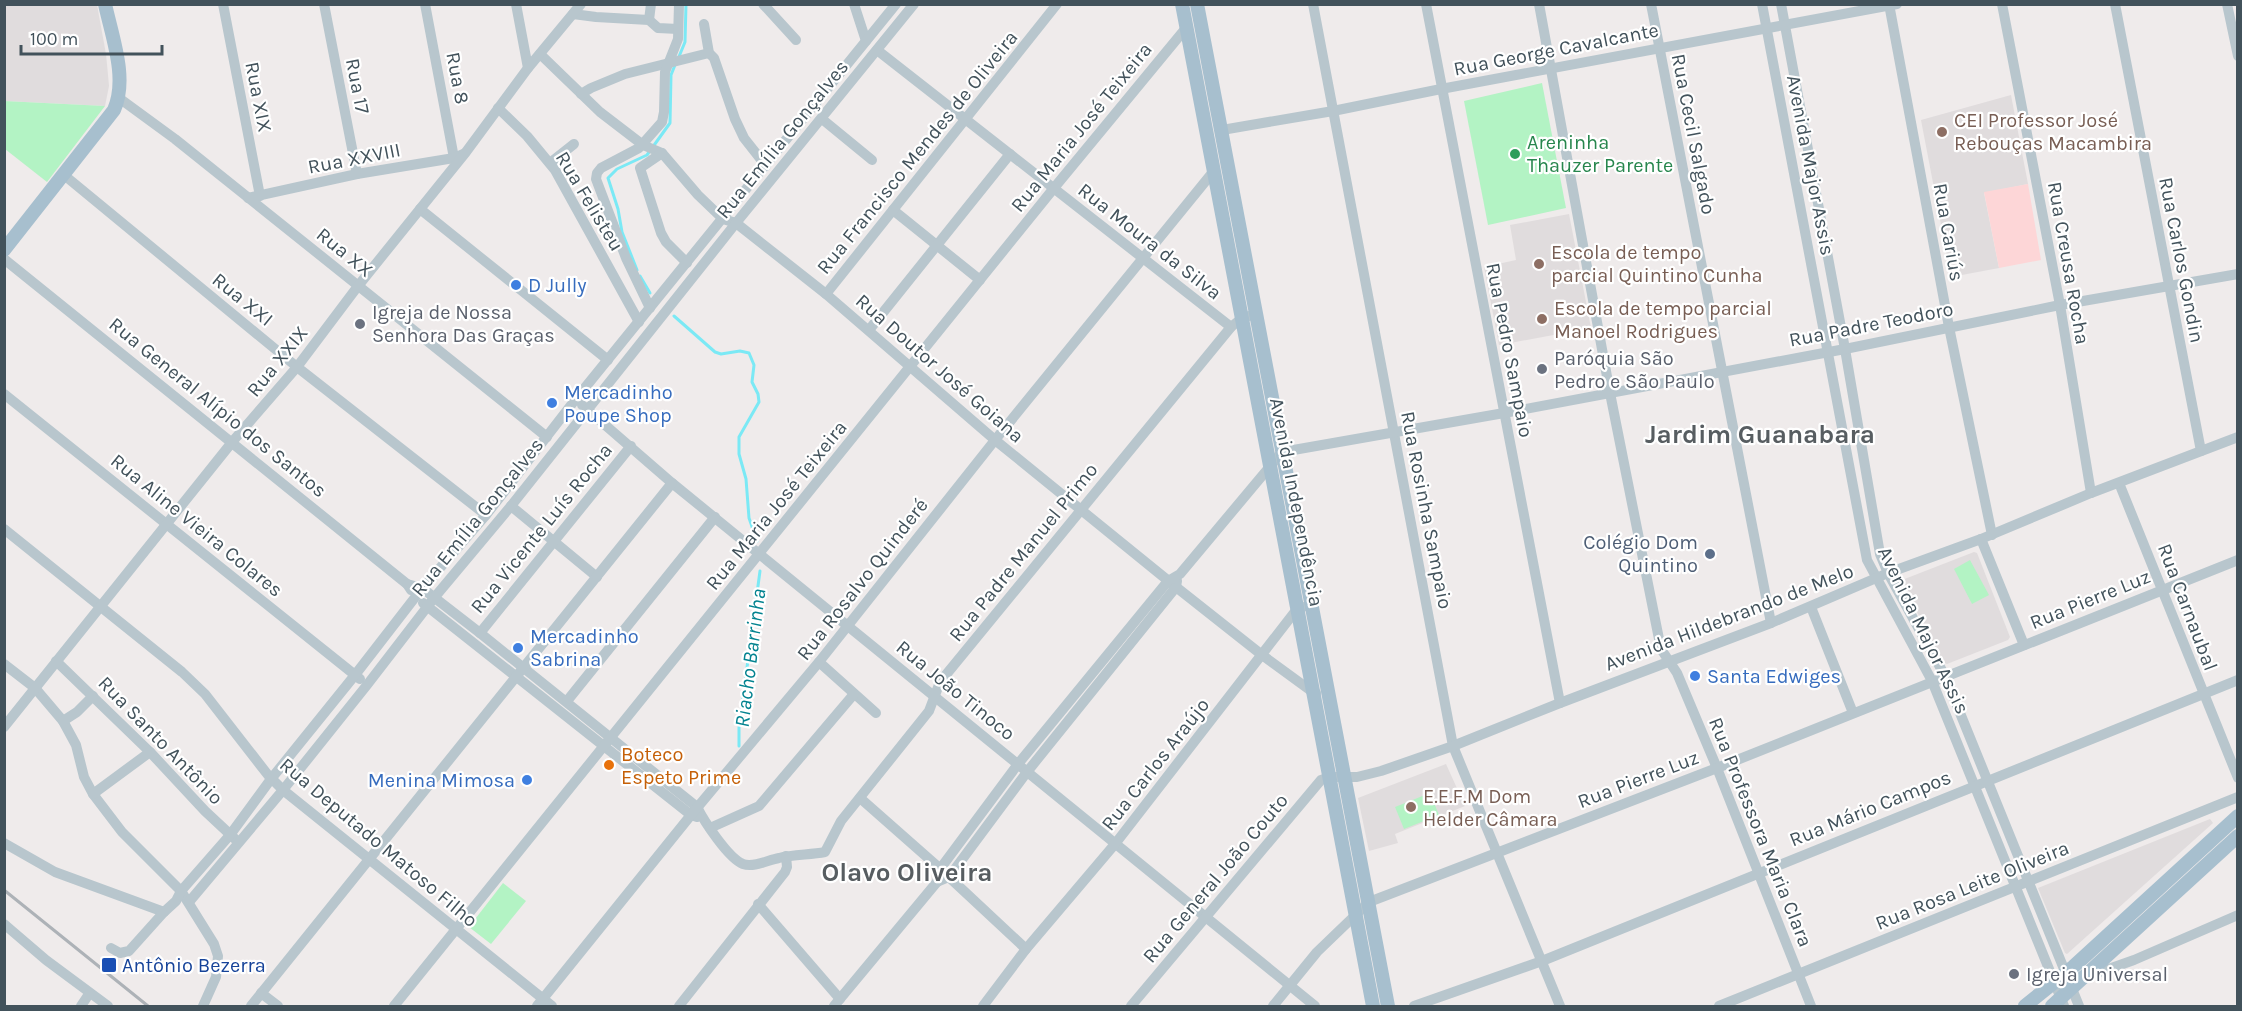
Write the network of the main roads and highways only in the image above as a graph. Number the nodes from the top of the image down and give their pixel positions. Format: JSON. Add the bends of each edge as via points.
{"nodes":[{"id":1,"x":105,"y":4,"type":"edge"},
{"id":2,"x":1182,"y":4,"type":"edge"},
{"id":3,"x":1197,"y":4,"type":"edge"},
{"id":4,"x":4,"y":250,"type":"edge"},
{"id":5,"x":2238,"y":816,"type":"edge"},
{"id":6,"x":2238,"y":836,"type":"edge"},
{"id":7,"x":2059,"y":1004,"type":"edge"},
{"id":8,"x":2024,"y":1005,"type":"edge"},
{"id":9,"x":1373,"y":1006,"type":"edge"},
{"id":10,"x":1388,"y":1006,"type":"edge"}],
"edges":[{"from":1,"to":4,"type":"main road","via":[[119,70],[119,98],[114,110]]},
{"from":2,"to":9,"type":"main road","name":"Avenida Independência","via":[[1236,322],[1270,466]]},
{"from":3,"to":10,"type":"main road","name":"Avenida Independência"},
{"from":5,"to":8,"type":"main road","via":[[2065,973]]},
{"from":6,"to":7,"type":"main road"}]}
